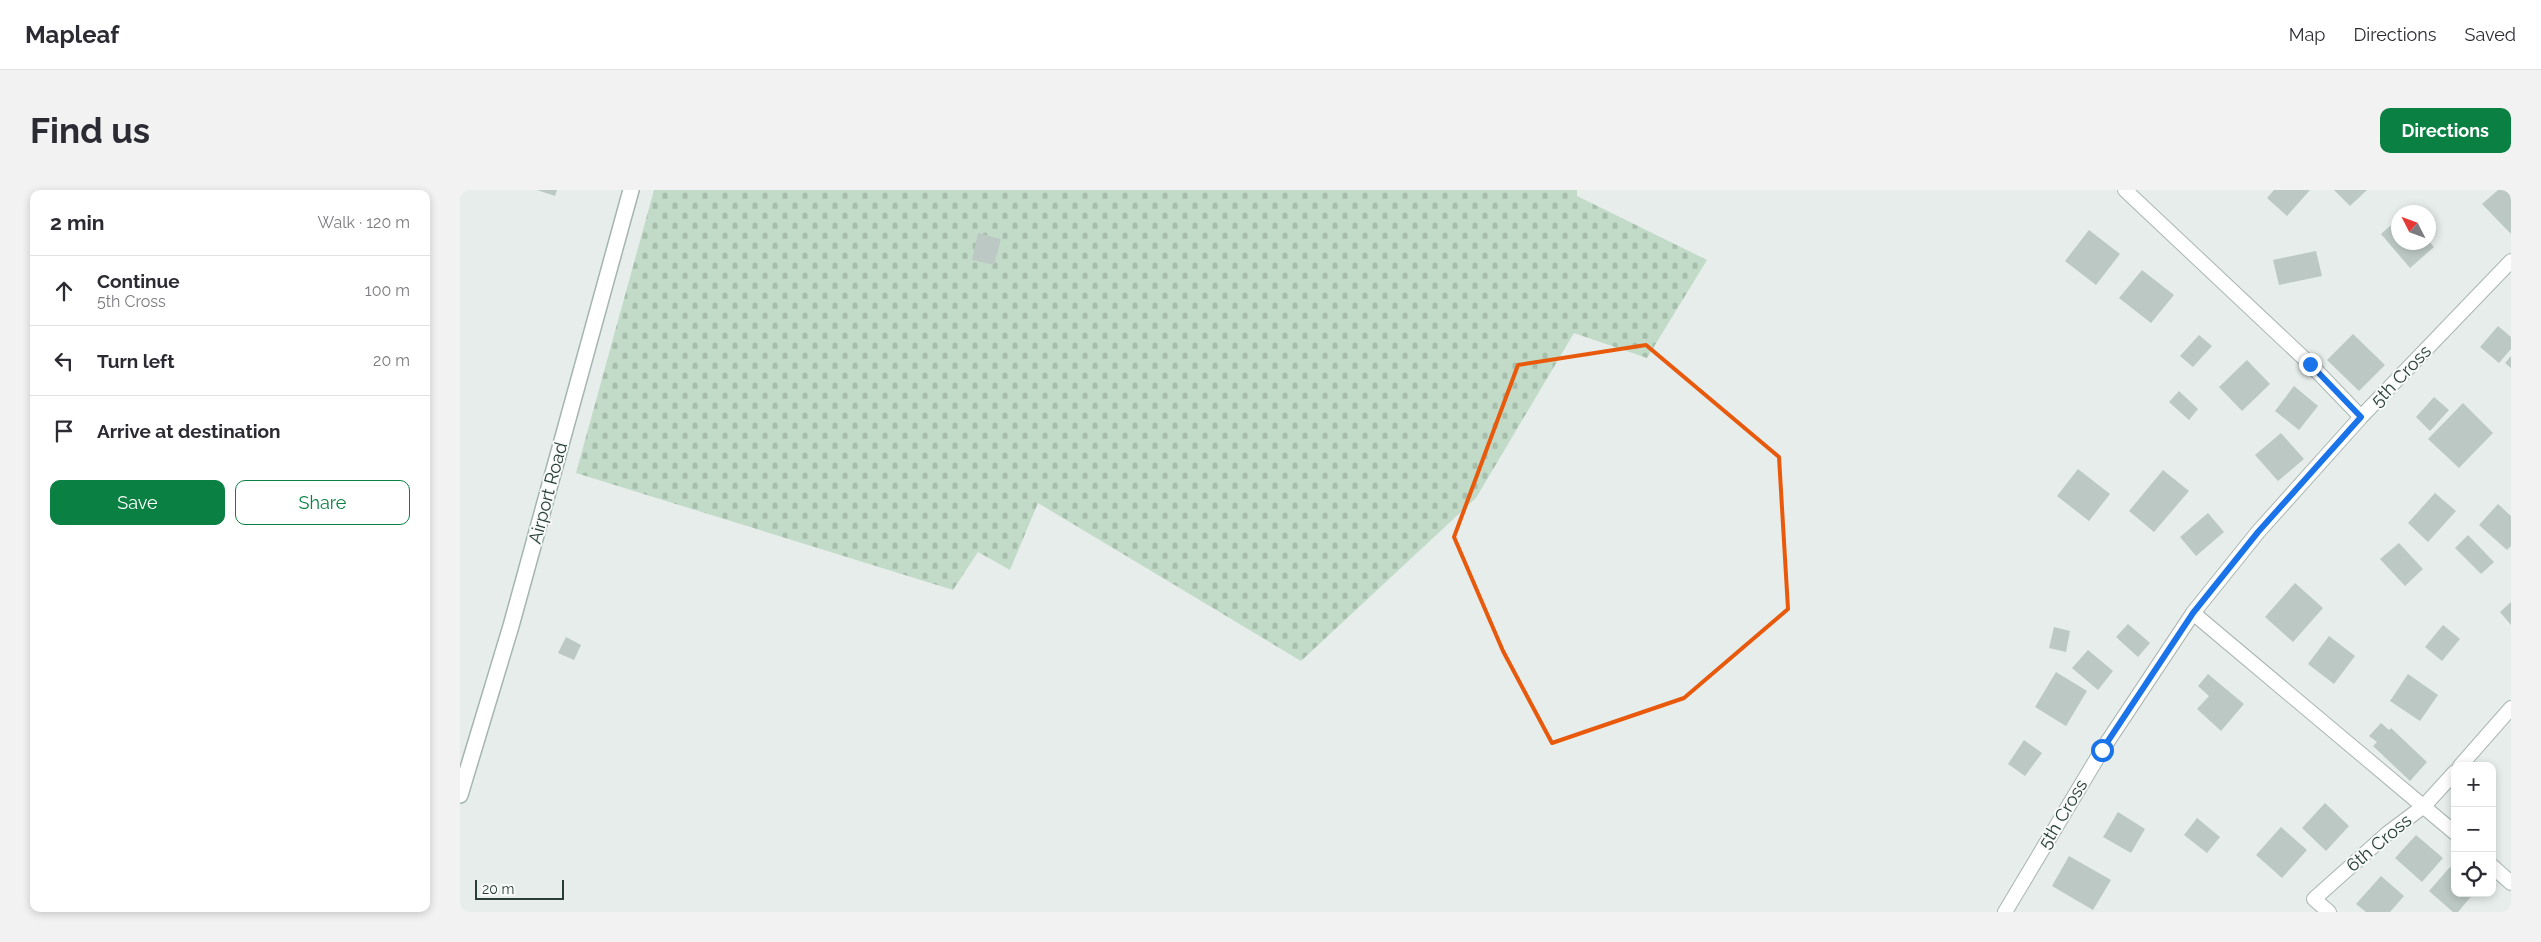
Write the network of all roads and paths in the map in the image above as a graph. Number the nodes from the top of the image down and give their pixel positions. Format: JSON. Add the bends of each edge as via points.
{"nodes":[{"id":1,"x":631,"y":190,"type":"edge"},
{"id":2,"x":2125,"y":190,"type":"edge"},
{"id":3,"x":2511,"y":261,"type":"edge"},
{"id":4,"x":2361,"y":417,"type":"junction"},
{"id":5,"x":2193,"y":613,"type":"junction"},
{"id":6,"x":2511,"y":708,"type":"edge"},
{"id":7,"x":2464,"y":762,"type":"edge"},
{"id":8,"x":2451,"y":776,"type":"edge"},
{"id":9,"x":460,"y":795,"type":"edge"},
{"id":10,"x":2424,"y":806,"type":"junction"},
{"id":11,"x":2451,"y":830,"type":"edge"},
{"id":12,"x":2496,"y":870,"type":"edge"},
{"id":13,"x":2511,"y":883,"type":"edge"},
{"id":14,"x":2005,"y":912,"type":"edge"},
{"id":15,"x":2329,"y":912,"type":"edge"}],
"edges":[{"from":1,"to":9,"type":"main road","name":"Airport Road","via":[[511,626]]},
{"from":2,"to":4,"type":"lane","via":[[2310,364]]},
{"from":3,"to":4,"type":"lane","name":"5th Cross"},
{"from":4,"to":5,"type":"lane","name":"5th Cross","via":[[2258,532]]},
{"from":5,"to":10,"type":"lane"},
{"from":5,"to":14,"type":"lane","name":"5th Cross","via":[[2102,750]]},
{"from":6,"to":7,"type":"lane"},
{"from":8,"to":10,"type":"lane","name":"6th Cross"},
{"from":10,"to":11,"type":"lane"},
{"from":10,"to":15,"type":"lane","name":"6th Cross","via":[[2388,833],[2314,899]]},
{"from":12,"to":13,"type":"lane"}]}
